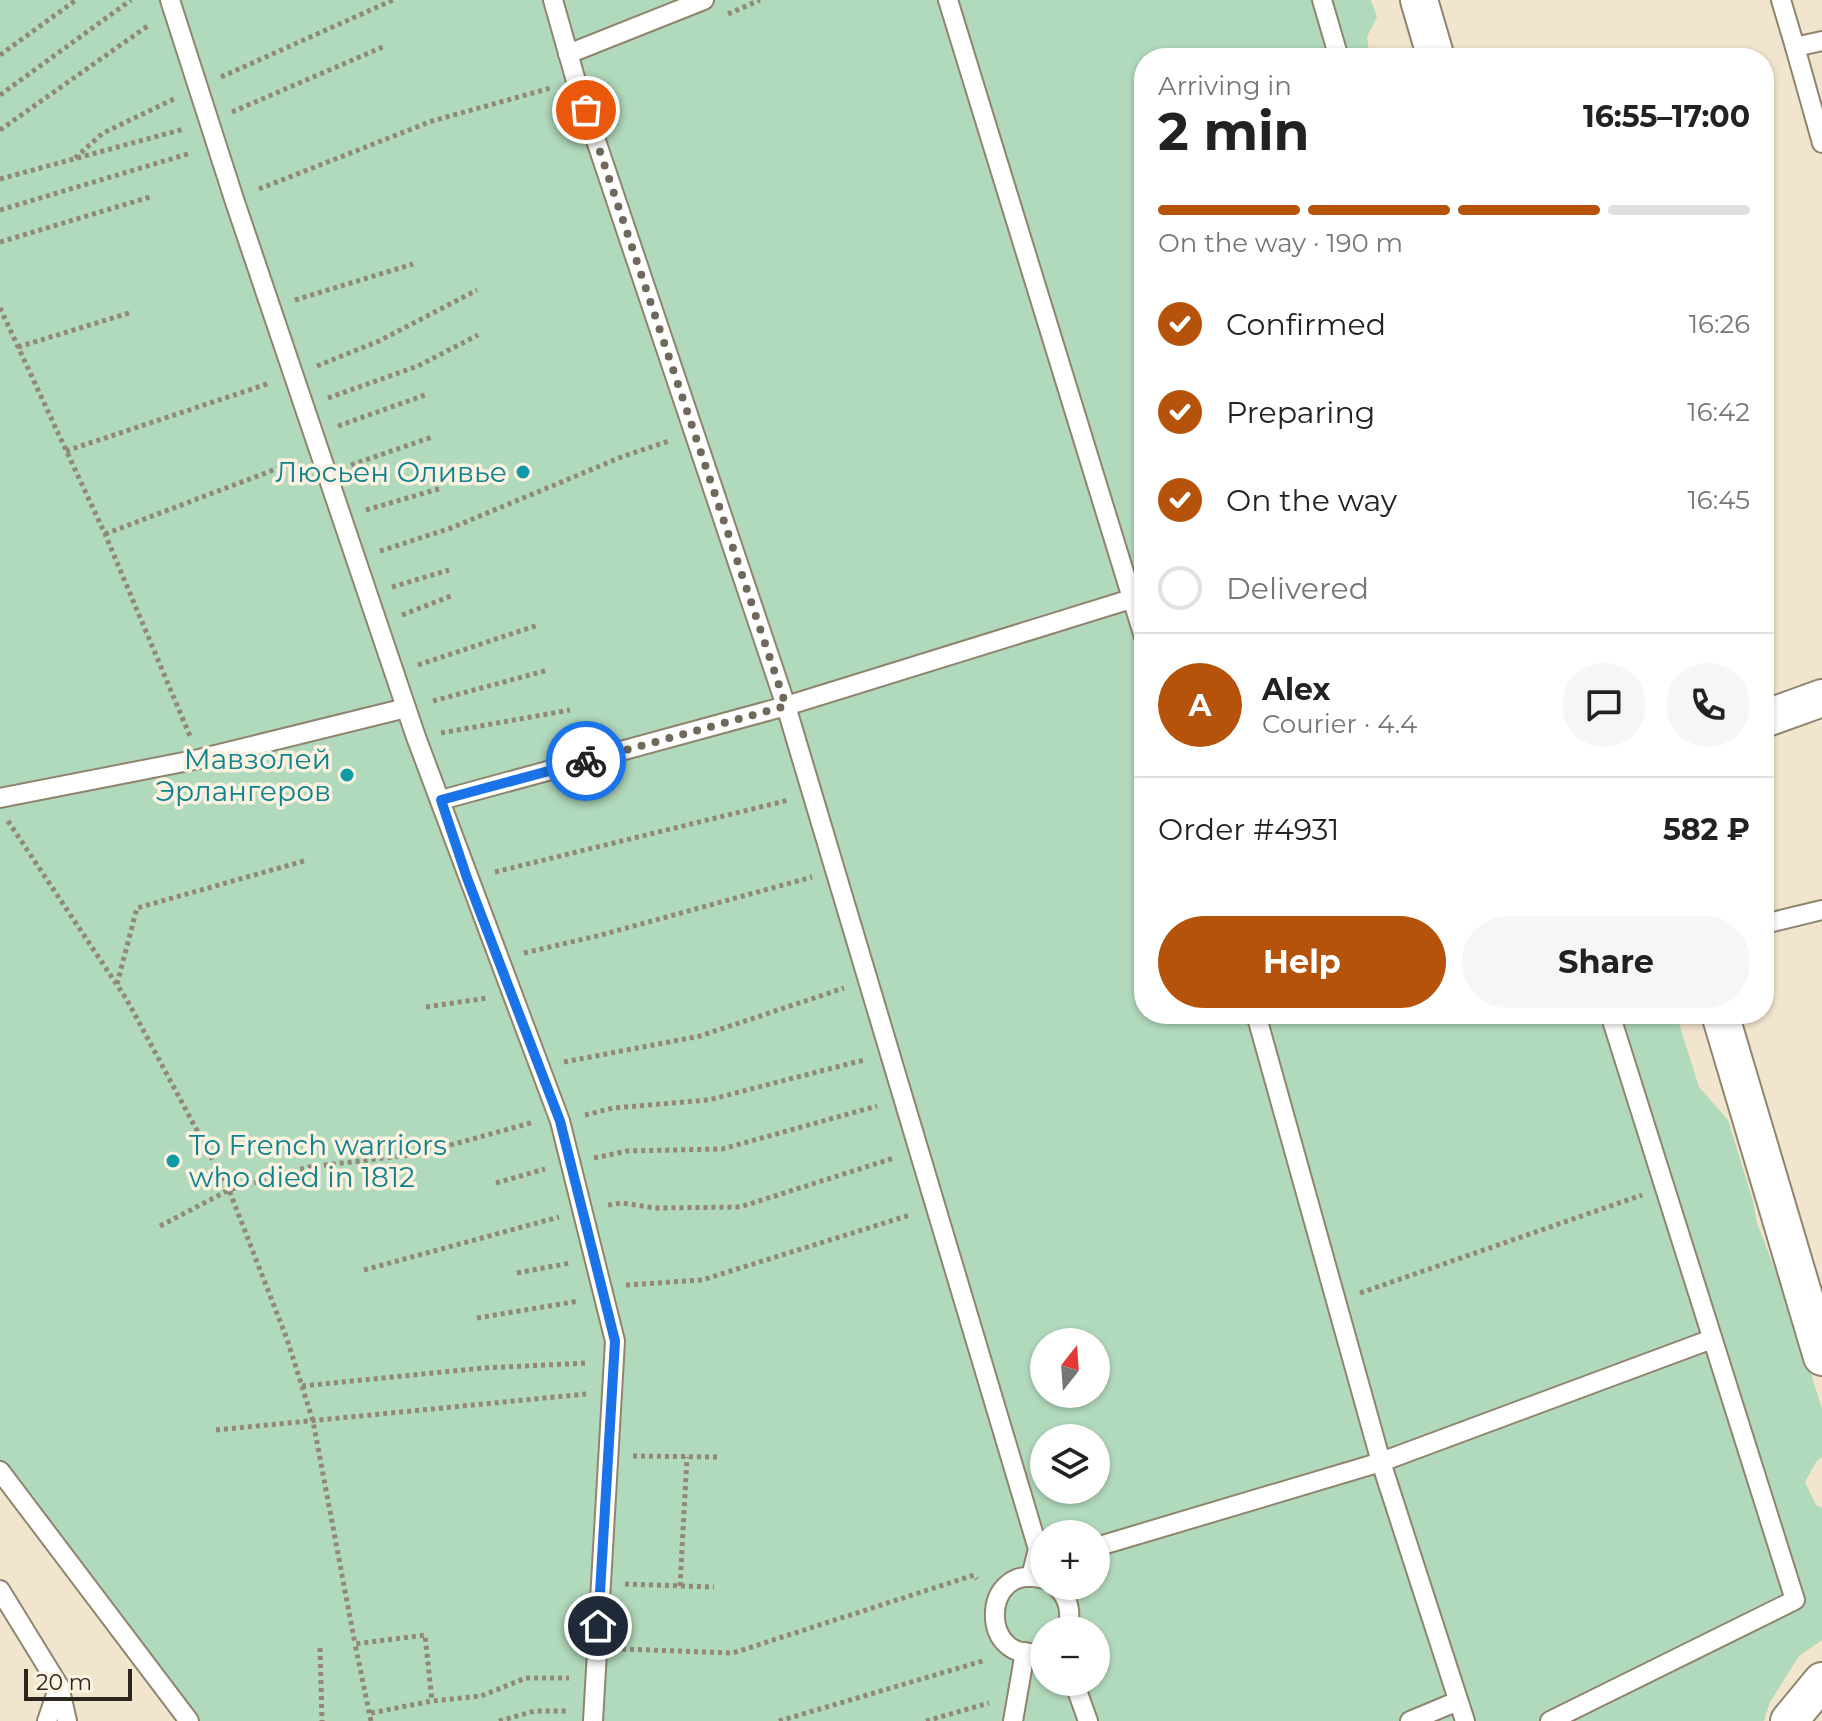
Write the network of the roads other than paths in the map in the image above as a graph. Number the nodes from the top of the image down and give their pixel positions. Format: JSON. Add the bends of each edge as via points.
{"nodes":[{"id":1,"x":553,"y":0,"type":"edge"},
{"id":2,"x":704,"y":0,"type":"edge"},
{"id":3,"x":948,"y":0,"type":"edge"},
{"id":4,"x":1322,"y":0,"type":"edge"},
{"id":5,"x":1419,"y":0,"type":"edge"},
{"id":6,"x":1781,"y":0,"type":"edge"},
{"id":7,"x":172,"y":4,"type":"edge"},
{"id":8,"x":1822,"y":41,"type":"edge"},
{"id":9,"x":1795,"y":47,"type":"junction"},
{"id":10,"x":1336,"y":48,"type":"edge"},
{"id":11,"x":1433,"y":48,"type":"edge"},
{"id":12,"x":568,"y":54,"type":"junction"},
{"id":13,"x":1822,"y":143,"type":"edge"},
{"id":14,"x":1134,"y":584,"type":"edge"},
{"id":15,"x":1134,"y":598,"type":"edge"},
{"id":16,"x":1822,"y":698,"type":"edge"},
{"id":17,"x":786,"y":706,"type":"junction"},
{"id":18,"x":406,"y":708,"type":"junction"},
{"id":19,"x":1774,"y":715,"type":"edge"},
{"id":20,"x":0,"y":798,"type":"edge"},
{"id":21,"x":441,"y":800,"type":"junction"},
{"id":22,"x":1822,"y":910,"type":"edge"},
{"id":23,"x":1774,"y":922,"type":"edge"},
{"id":24,"x":1259,"y":1024,"type":"edge"},
{"id":25,"x":1613,"y":1024,"type":"edge"},
{"id":26,"x":1723,"y":1024,"type":"edge"},
{"id":27,"x":1712,"y":1339,"type":"junction"},
{"id":28,"x":1822,"y":1357,"type":"edge"},
{"id":29,"x":1381,"y":1462,"type":"junction"},
{"id":30,"x":0,"y":1471,"type":"edge"},
{"id":31,"x":1030,"y":1522,"type":"edge"},
{"id":32,"x":1110,"y":1543,"type":"edge"},
{"id":33,"x":1030,"y":1580,"type":"edge"},
{"id":34,"x":0,"y":1590,"type":"edge"},
{"id":35,"x":1029,"y":1651,"type":"edge"},
{"id":36,"x":1822,"y":1681,"type":"edge"},
{"id":37,"x":59,"y":1686,"type":"junction"},
{"id":38,"x":1079,"y":1696,"type":"edge"},
{"id":39,"x":1458,"y":1701,"type":"junction"},
{"id":40,"x":593,"y":1716,"type":"edge"},
{"id":41,"x":47,"y":1721,"type":"edge"},
{"id":42,"x":67,"y":1721,"type":"edge"},
{"id":43,"x":189,"y":1721,"type":"edge"},
{"id":44,"x":1013,"y":1721,"type":"edge"},
{"id":45,"x":1088,"y":1721,"type":"edge"},
{"id":46,"x":1410,"y":1721,"type":"edge"},
{"id":47,"x":1465,"y":1721,"type":"edge"},
{"id":48,"x":1550,"y":1721,"type":"edge"},
{"id":49,"x":1789,"y":1721,"type":"edge"}],
"edges":[{"from":1,"to":12,"type":"lane"},
{"from":2,"to":12,"type":"lane"},
{"from":3,"to":14,"type":"lane"},
{"from":4,"to":10,"type":"lane"},
{"from":5,"to":11,"type":"street"},
{"from":6,"to":9,"type":"lane"},
{"from":7,"to":18,"type":"lane"},
{"from":8,"to":9,"type":"lane"},
{"from":9,"to":13,"type":"lane"},
{"from":12,"to":17,"type":"lane"},
{"from":15,"to":17,"type":"lane"},
{"from":16,"to":19,"type":"street"},
{"from":17,"to":21,"type":"lane"},
{"from":17,"to":31,"type":"lane"},
{"from":18,"to":20,"type":"lane","via":[[199,759]]},
{"from":18,"to":21,"type":"lane"},
{"from":21,"to":40,"type":"lane","via":[[559,1118],[615,1341]]},
{"from":22,"to":23,"type":"lane"},
{"from":24,"to":29,"type":"lane"},
{"from":25,"to":27,"type":"lane"},
{"from":26,"to":28,"type":"street"},
{"from":27,"to":29,"type":"lane"},
{"from":27,"to":48,"type":"lane","via":[[1795,1600]]},
{"from":29,"to":32,"type":"lane"},
{"from":29,"to":39,"type":"lane"},
{"from":30,"to":43,"type":"lane"},
{"from":33,"to":35,"type":"lane","via":[[1010,1584],[997,1601],[994,1616],[1006,1643]]},
{"from":34,"to":37,"type":"lane"},
{"from":35,"to":44,"type":"lane"},
{"from":36,"to":49,"type":"street"},
{"from":37,"to":41,"type":"lane"},
{"from":37,"to":42,"type":"lane"},
{"from":38,"to":45,"type":"lane"},
{"from":39,"to":46,"type":"lane"},
{"from":39,"to":47,"type":"lane"}]}
